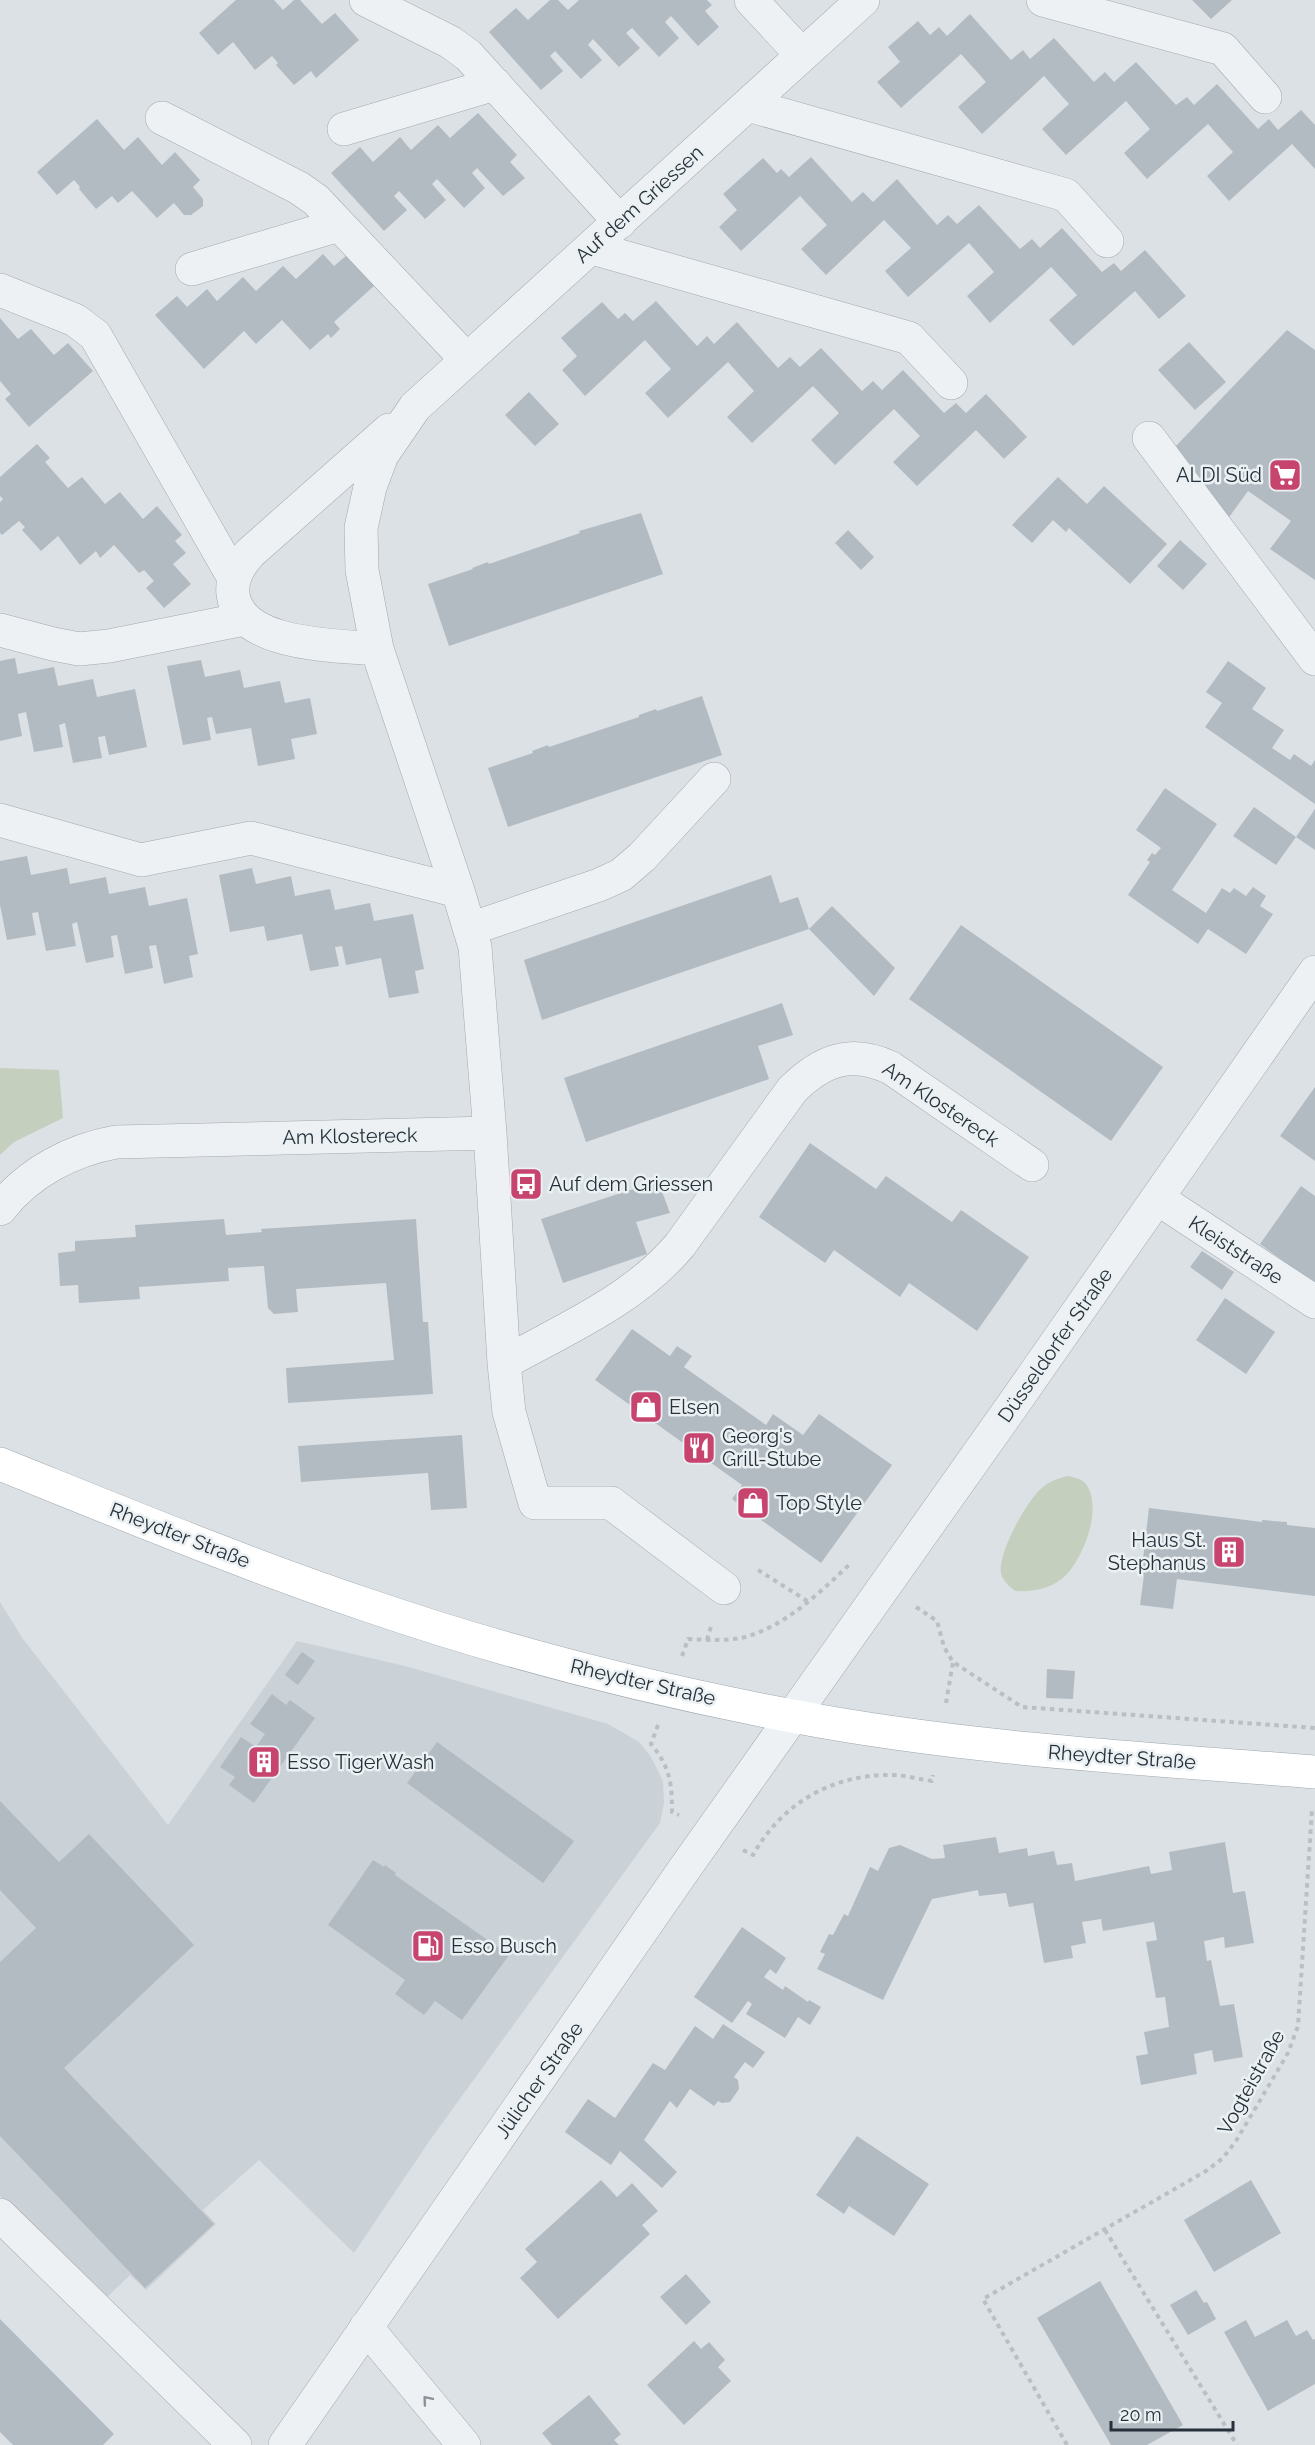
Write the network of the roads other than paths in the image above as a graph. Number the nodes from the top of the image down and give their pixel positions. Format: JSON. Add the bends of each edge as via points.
{"nodes":[{"id":1,"x":366,"y":0,"type":"edge"},
{"id":2,"x":751,"y":0,"type":"edge"},
{"id":3,"x":862,"y":0,"type":"edge"},
{"id":4,"x":1043,"y":0,"type":"edge"},
{"id":5,"x":802,"y":55,"type":"junction"},
{"id":6,"x":495,"y":84,"type":"junction"},
{"id":7,"x":1265,"y":97,"type":"dead end"},
{"id":8,"x":748,"y":105,"type":"junction"},
{"id":9,"x":162,"y":118,"type":"dead end"},
{"id":10,"x":344,"y":129,"type":"dead end"},
{"id":11,"x":620,"y":222,"type":"junction"},
{"id":12,"x":339,"y":225,"type":"junction"},
{"id":13,"x":1107,"y":241,"type":"dead end"},
{"id":14,"x":591,"y":248,"type":"junction"},
{"id":15,"x":192,"y":269,"type":"dead end"},
{"id":16,"x":0,"y":290,"type":"edge"},
{"id":17,"x":466,"y":359,"type":"junction"},
{"id":18,"x":951,"y":383,"type":"dead end"},
{"id":19,"x":415,"y":407,"type":"junction"},
{"id":20,"x":1149,"y":438,"type":"dead end"},
{"id":21,"x":234,"y":578,"type":"junction"},
{"id":22,"x":244,"y":620,"type":"junction"},
{"id":23,"x":0,"y":630,"type":"edge"},
{"id":24,"x":377,"y":650,"type":"junction"},
{"id":25,"x":1315,"y":659,"type":"edge"},
{"id":26,"x":714,"y":779,"type":"dead end"},
{"id":27,"x":0,"y":820,"type":"edge"},
{"id":28,"x":458,"y":891,"type":"junction"},
{"id":29,"x":470,"y":929,"type":"junction"},
{"id":30,"x":1315,"y":972,"type":"edge"},
{"id":31,"x":490,"y":1133,"type":"junction"},
{"id":32,"x":1032,"y":1166,"type":"dead end"},
{"id":33,"x":1157,"y":1198,"type":"junction"},
{"id":34,"x":0,"y":1209,"type":"edge"},
{"id":35,"x":1315,"y":1302,"type":"edge"},
{"id":36,"x":504,"y":1362,"type":"junction"},
{"id":37,"x":0,"y":1464,"type":"edge"},
{"id":38,"x":724,"y":1588,"type":"road end"},
{"id":39,"x":793,"y":1716,"type":"junction"},
{"id":40,"x":1315,"y":1772,"type":"edge"},
{"id":41,"x":0,"y":2215,"type":"edge"},
{"id":42,"x":366,"y":2327,"type":"junction"},
{"id":43,"x":235,"y":2445,"type":"edge"},
{"id":44,"x":285,"y":2445,"type":"edge"},
{"id":45,"x":464,"y":2445,"type":"edge"}],
"edges":[{"from":1,"to":6,"type":"street","via":[[460,48]]},
{"from":2,"to":5,"type":"street"},
{"from":3,"to":5,"type":"street","name":"Auf dem Griessen"},
{"from":4,"to":7,"type":"street","via":[[1223,49]]},
{"from":5,"to":8,"type":"street","name":"Auf dem Griessen"},
{"from":6,"to":10,"type":"street"},
{"from":6,"to":11,"type":"street"},
{"from":8,"to":11,"type":"street","name":"Auf dem Griessen"},
{"from":8,"to":13,"type":"street","via":[[1066,195]]},
{"from":9,"to":12,"type":"street","via":[[299,188]]},
{"from":11,"to":14,"type":"street","name":"Auf dem Griessen"},
{"from":12,"to":15,"type":"street"},
{"from":12,"to":17,"type":"street"},
{"from":14,"to":17,"type":"street","name":"Auf dem Griessen"},
{"from":14,"to":18,"type":"street","via":[[909,339]]},
{"from":16,"to":21,"type":"street","via":[[75,320],[95,335]]},
{"from":17,"to":19,"type":"street","name":"Auf dem Griessen"},
{"from":19,"to":21,"type":"street","name":"Auf dem Griessen","via":[[250,553]]},
{"from":19,"to":24,"type":"street","name":"Auf dem Griessen","via":[[382,455],[363,514],[362,570]]},
{"from":20,"to":25,"type":"street"},
{"from":21,"to":22,"type":"street","via":[[234,601]]},
{"from":22,"to":23,"type":"street","via":[[79,649]]},
{"from":22,"to":24,"type":"street","via":[[285,638]]},
{"from":24,"to":28,"type":"street","name":"Auf dem Griessen"},
{"from":26,"to":29,"type":"street","via":[[621,875]]},
{"from":27,"to":28,"type":"street","via":[[141,860],[251,838]]},
{"from":28,"to":29,"type":"street","name":"Auf dem Griessen"},
{"from":29,"to":31,"type":"street","name":"Auf dem Griessen","via":[[478,966]]},
{"from":30,"to":33,"type":"street","name":"Düsseldorfer Straße"},
{"from":31,"to":34,"type":"street","name":"Am Klostereck","via":[[116,1142],[81,1150],[49,1167],[18,1189]]},
{"from":31,"to":36,"type":"street"},
{"from":32,"to":36,"type":"street","name":"Am Klostereck","via":[[877,1061],[852,1058],[827,1064],[792,1090],[680,1245],[660,1266],[622,1296]]},
{"from":33,"to":35,"type":"street","name":"Kleiststraße"},
{"from":33,"to":39,"type":"street","name":"Düsseldorfer Straße"},
{"from":36,"to":38,"type":"street","via":[[509,1412],[535,1503],[611,1503]]},
{"from":37,"to":39,"type":"main road","name":"Rheydter Straße","via":[[218,1551],[413,1621],[669,1690]]},
{"from":39,"to":40,"type":"main road","name":"Rheydter Straße","via":[[1009,1747]]},
{"from":39,"to":42,"type":"street","name":"Jülicher Straße"},
{"from":41,"to":43,"type":"street"},
{"from":42,"to":44,"type":"street","name":"Jülicher Straße"},
{"from":45,"to":42,"type":"street","one_way":true}]}
